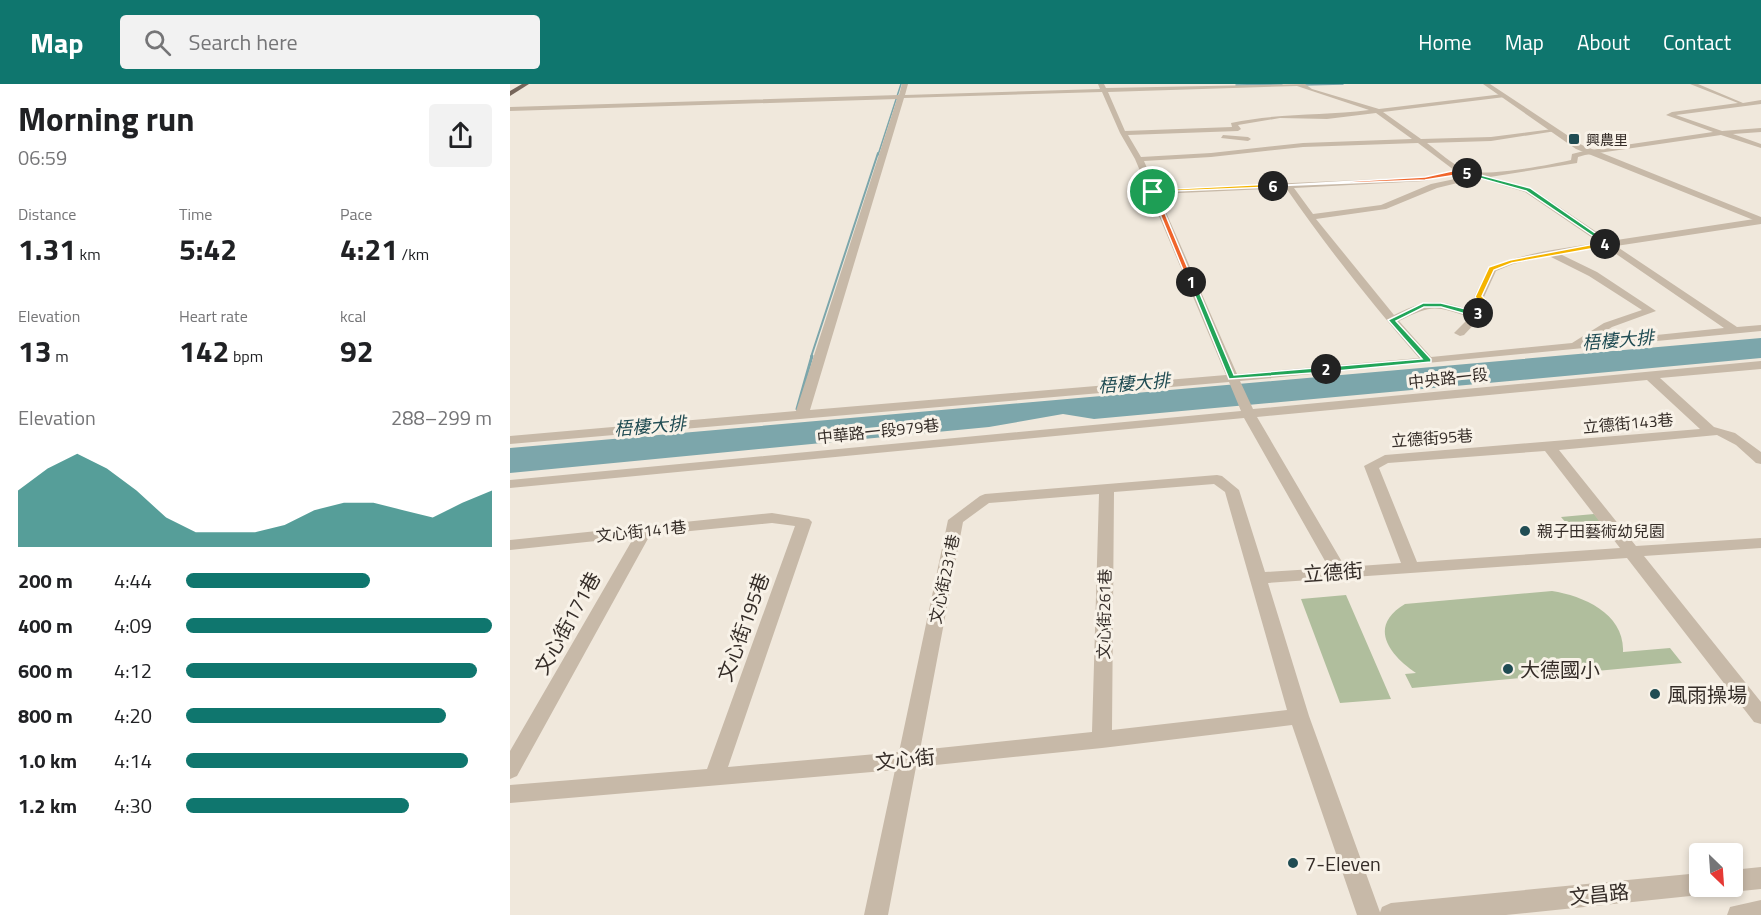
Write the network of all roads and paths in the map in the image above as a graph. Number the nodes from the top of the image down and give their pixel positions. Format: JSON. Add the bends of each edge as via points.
{"nodes":[{"id":1,"x":526,"y":84,"type":"edge"},
{"id":2,"x":905,"y":84,"type":"edge"},
{"id":3,"x":1300,"y":84,"type":"edge"},
{"id":4,"x":1486,"y":84,"type":"edge"},
{"id":5,"x":1693,"y":84,"type":"edge"},
{"id":6,"x":1103,"y":87,"type":"edge"},
{"id":7,"x":510,"y":94,"type":"edge"},
{"id":8,"x":1503,"y":96,"type":"junction"},
{"id":9,"x":901,"y":97,"type":"junction"},
{"id":10,"x":1761,"y":102,"type":"edge"},
{"id":11,"x":1744,"y":103,"type":"junction"},
{"id":12,"x":510,"y":109,"type":"edge"},
{"id":13,"x":1376,"y":110,"type":"junction"},
{"id":14,"x":1280,"y":116,"type":"junction"},
{"id":15,"x":1259,"y":129,"type":"dead end"},
{"id":16,"x":1212,"y":130,"type":"junction"},
{"id":17,"x":1761,"y":130,"type":"edge"},
{"id":18,"x":1553,"y":131,"type":"junction"},
{"id":19,"x":1123,"y":133,"type":"junction"},
{"id":20,"x":1720,"y":133,"type":"junction"},
{"id":21,"x":1248,"y":139,"type":"dead end"},
{"id":22,"x":1418,"y":141,"type":"junction"},
{"id":23,"x":1761,"y":146,"type":"edge"},
{"id":24,"x":1595,"y":153,"type":"junction"},
{"id":25,"x":1139,"y":159,"type":"junction"},
{"id":26,"x":1461,"y":171,"type":"junction"},
{"id":27,"x":1477,"y":176,"type":"junction"},
{"id":28,"x":1288,"y":185,"type":"junction"},
{"id":29,"x":1153,"y":192,"type":"junction"},
{"id":30,"x":1309,"y":217,"type":"junction"},
{"id":31,"x":1761,"y":220,"type":"edge"},
{"id":32,"x":1608,"y":244,"type":"junction"},
{"id":33,"x":1550,"y":253,"type":"junction"},
{"id":34,"x":1476,"y":315,"type":"junction"},
{"id":35,"x":1392,"y":320,"type":"junction"},
{"id":36,"x":1761,"y":328,"type":"edge"},
{"id":37,"x":1733,"y":329,"type":"junction"},
{"id":38,"x":1460,"y":333,"type":"dead end"},
{"id":39,"x":1572,"y":347,"type":"junction"},
{"id":40,"x":1428,"y":361,"type":"junction"},
{"id":41,"x":1761,"y":365,"type":"edge"},
{"id":42,"x":1650,"y":376,"type":"junction"},
{"id":43,"x":1232,"y":377,"type":"junction"},
{"id":44,"x":802,"y":414,"type":"junction"},
{"id":45,"x":1250,"y":415,"type":"junction"},
{"id":46,"x":1710,"y":431,"type":"junction"},
{"id":47,"x":510,"y":440,"type":"edge"},
{"id":48,"x":1549,"y":447,"type":"junction"},
{"id":49,"x":1498,"y":451,"type":"joint"},
{"id":50,"x":1761,"y":460,"type":"edge"},
{"id":51,"x":510,"y":484,"type":"edge"},
{"id":52,"x":1107,"y":488,"type":"junction"},
{"id":53,"x":772,"y":518,"type":"joint"},
{"id":54,"x":645,"y":531,"type":"junction"},
{"id":55,"x":1761,"y":543,"type":"edge"},
{"id":56,"x":510,"y":545,"type":"edge"},
{"id":57,"x":1632,"y":552,"type":"junction"},
{"id":58,"x":1411,"y":566,"type":"junction"},
{"id":59,"x":1339,"y":570,"type":"junction"},
{"id":60,"x":1260,"y":578,"type":"junction"},
{"id":61,"x":1299,"y":716,"type":"junction"},
{"id":62,"x":1761,"y":716,"type":"edge"},
{"id":63,"x":1102,"y":740,"type":"junction"},
{"id":64,"x":907,"y":759,"type":"junction"},
{"id":65,"x":510,"y":770,"type":"edge"},
{"id":66,"x":714,"y":778,"type":"junction"},
{"id":67,"x":510,"y":794,"type":"edge"},
{"id":68,"x":1761,"y":878,"type":"edge"},
{"id":69,"x":1743,"y":880,"type":"edge"},
{"id":70,"x":1689,"y":885,"type":"edge"},
{"id":71,"x":1761,"y":912,"type":"edge"},
{"id":72,"x":876,"y":915,"type":"edge"},
{"id":73,"x":1369,"y":915,"type":"edge"},
{"id":74,"x":1391,"y":915,"type":"edge"},
{"id":75,"x":1739,"y":915,"type":"edge"}],
"edges":[{"from":1,"to":7,"type":"main road"},
{"from":2,"to":9,"type":"street"},
{"from":3,"to":6,"type":"street"},
{"from":3,"to":13,"type":"street"},
{"from":4,"to":8,"type":"street"},
{"from":5,"to":11,"type":"street"},
{"from":6,"to":9,"type":"street"},
{"from":6,"to":19,"type":"street"},
{"from":8,"to":13,"type":"street"},
{"from":8,"to":18,"type":"street"},
{"from":9,"to":12,"type":"street"},
{"from":9,"to":44,"type":"street"},
{"from":10,"to":11,"type":"street"},
{"from":11,"to":20,"type":"street","via":[[1669,115]]},
{"from":13,"to":14,"type":"street","via":[[1327,117]]},
{"from":13,"to":22,"type":"street"},
{"from":14,"to":15,"type":"street","via":[[1274,124]]},
{"from":14,"to":16,"type":"street","via":[[1233,124],[1238,129]]},
{"from":16,"to":19,"type":"street"},
{"from":16,"to":21,"type":"street","via":[[1224,138]]},
{"from":17,"to":20,"type":"street"},
{"from":18,"to":22,"type":"street","via":[[1491,139]]},
{"from":18,"to":24,"type":"street"},
{"from":19,"to":25,"type":"street"},
{"from":20,"to":23,"type":"street"},
{"from":20,"to":24,"type":"street"},
{"from":22,"to":25,"type":"street"},
{"from":22,"to":26,"type":"street"},
{"from":24,"to":27,"type":"street","via":[[1552,166]]},
{"from":24,"to":31,"type":"street"},
{"from":25,"to":29,"type":"street"},
{"from":26,"to":27,"type":"street"},
{"from":26,"to":28,"type":"street","via":[[1425,179]]},
{"from":27,"to":30,"type":"street","via":[[1434,186],[1383,207]]},
{"from":27,"to":32,"type":"street","via":[[1528,190]]},
{"from":28,"to":29,"type":"street"},
{"from":28,"to":30,"type":"street"},
{"from":29,"to":43,"type":"street"},
{"from":30,"to":35,"type":"street"},
{"from":31,"to":32,"type":"street"},
{"from":32,"to":33,"type":"street"},
{"from":32,"to":37,"type":"street"},
{"from":33,"to":34,"type":"street","via":[[1492,268],[1479,297],[1487,305]]},
{"from":33,"to":39,"type":"street","via":[[1593,274],[1651,311],[1608,325]]},
{"from":34,"to":35,"type":"street","via":[[1441,305],[1423,305]]},
{"from":34,"to":38,"type":"street"},
{"from":35,"to":40,"type":"street"},
{"from":36,"to":37,"type":"street"},
{"from":37,"to":39,"type":"street"},
{"from":39,"to":40,"type":"street"},
{"from":40,"to":43,"type":"street"},
{"from":41,"to":42,"type":"street","name":"中央路一段"},
{"from":42,"to":45,"type":"street","name":"中央路一段"},
{"from":42,"to":46,"type":"street","name":"立德街143巷"},
{"from":43,"to":44,"type":"street"},
{"from":43,"to":45,"type":"street"},
{"from":44,"to":47,"type":"street"},
{"from":45,"to":51,"type":"street","name":"中華路一段979巷"},
{"from":45,"to":59,"type":"street"},
{"from":46,"to":48,"type":"street","name":"立德街143巷"},
{"from":46,"to":50,"type":"street","name":"立德街143巷","via":[[1730,434]]},
{"from":48,"to":49,"type":"street","name":"立德街143巷"},
{"from":48,"to":57,"type":"street"},
{"from":49,"to":58,"type":"street","name":"立德街95巷","via":[[1385,459],[1371,466]]},
{"from":52,"to":60,"type":"street","name":"文心街231巷","via":[[1217,479],[1232,490]]},
{"from":52,"to":63,"type":"street","name":"文心街261巷"},
{"from":52,"to":64,"type":"street","name":"文心街231巷","via":[[985,499],[956,520]]},
{"from":53,"to":54,"type":"street","name":"文心街141巷"},
{"from":53,"to":66,"type":"street","name":"文心街195巷","via":[[804,522]]},
{"from":54,"to":56,"type":"street","name":"文心街141巷"},
{"from":54,"to":65,"type":"street","name":"文心街171巷"},
{"from":55,"to":57,"type":"street","name":"立德街"},
{"from":57,"to":58,"type":"street","name":"立德街"},
{"from":57,"to":62,"type":"street"},
{"from":58,"to":59,"type":"street","name":"立德街"},
{"from":59,"to":60,"type":"street","name":"立德街"},
{"from":60,"to":61,"type":"street"},
{"from":61,"to":63,"type":"street","name":"文心街"},
{"from":61,"to":73,"type":"street"},
{"from":63,"to":64,"type":"street","name":"文心街"},
{"from":64,"to":66,"type":"street","name":"文心街"},
{"from":64,"to":72,"type":"street","name":"文心街231巷"},
{"from":66,"to":67,"type":"street","name":"文心街"},
{"from":68,"to":69,"type":"street"},
{"from":70,"to":74,"type":"street","name":"文昌路"},
{"from":71,"to":75,"type":"street"}]}
